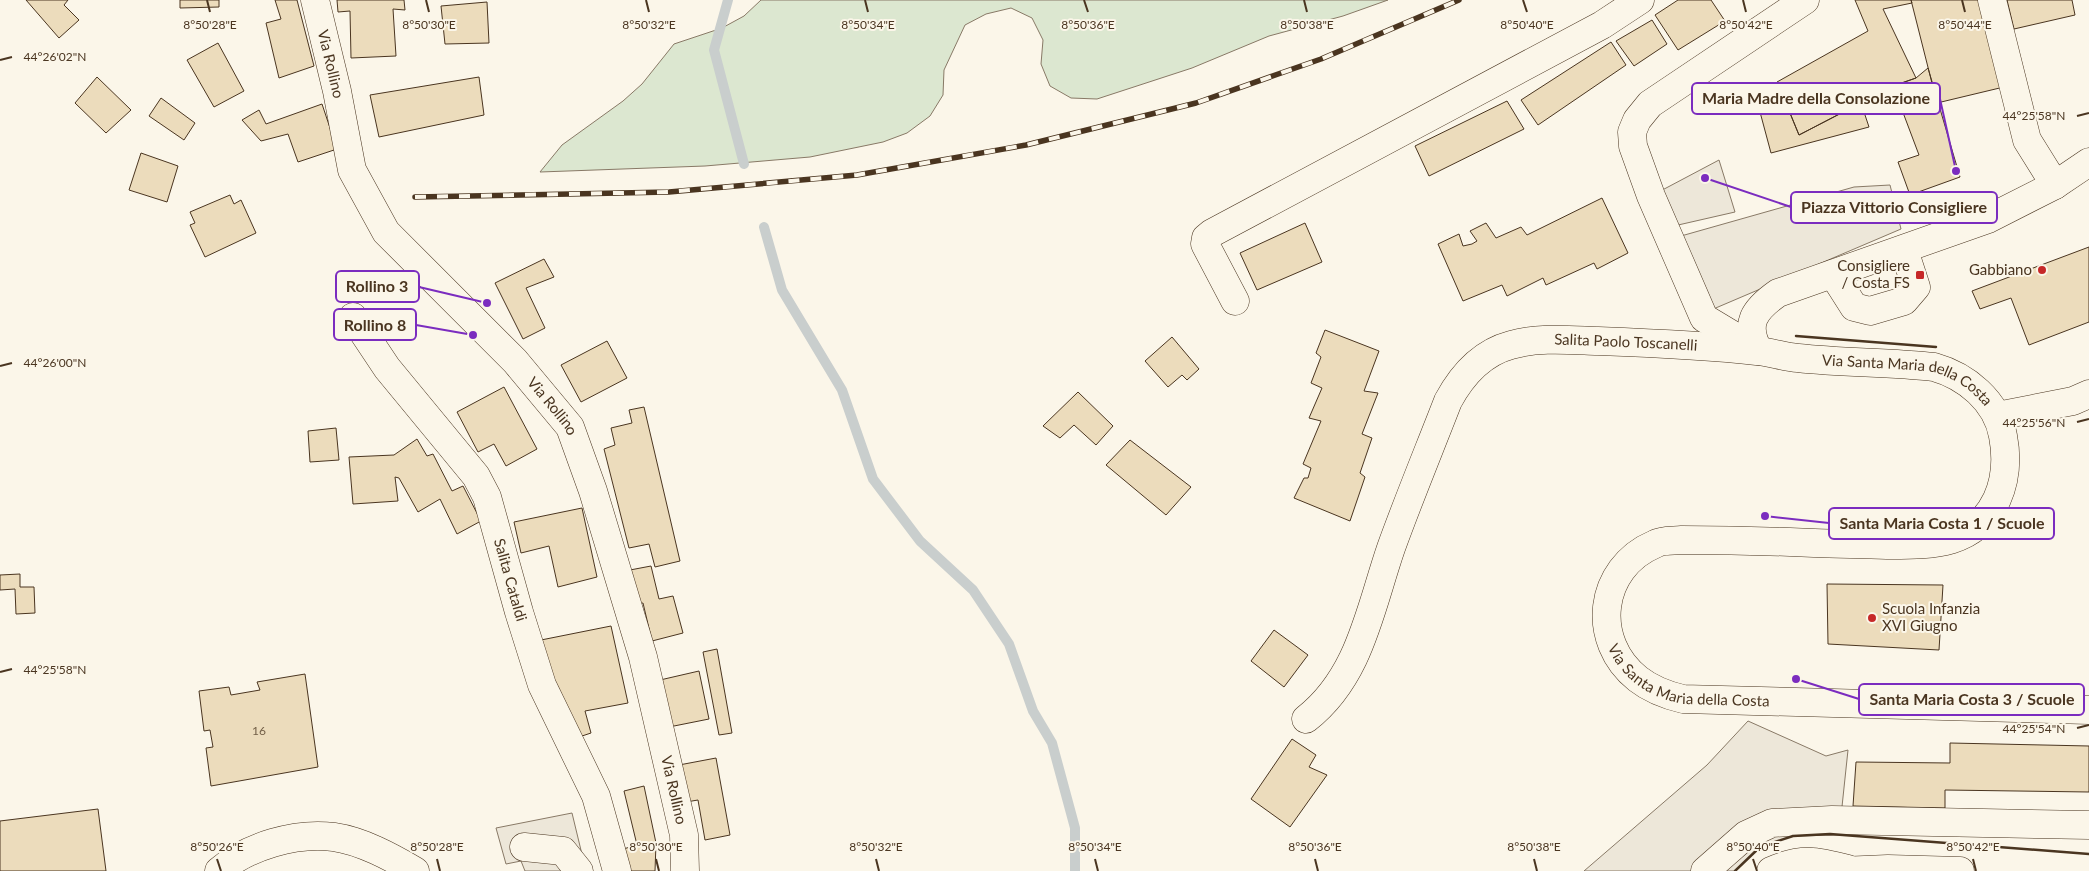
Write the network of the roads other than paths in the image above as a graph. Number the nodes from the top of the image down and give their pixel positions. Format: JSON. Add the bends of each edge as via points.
{"nodes":[{"id":1,"x":315,"y":0,"type":"edge"},
{"id":2,"x":1640,"y":0,"type":"edge"},
{"id":3,"x":1804,"y":0,"type":"edge"},
{"id":4,"x":1992,"y":0,"type":"edge"},
{"id":5,"x":2089,"y":162,"type":"edge"},
{"id":6,"x":2055,"y":185,"type":"junction"},
{"id":7,"x":1904,"y":250,"type":"junction"},
{"id":8,"x":1834,"y":274,"type":"junction"},
{"id":9,"x":1234,"y":301,"type":"dead end"},
{"id":10,"x":353,"y":316,"type":"dead end"},
{"id":11,"x":1759,"y":351,"type":"junction"},
{"id":12,"x":2089,"y":394,"type":"edge"},
{"id":13,"x":1997,"y":416,"type":"junction"},
{"id":14,"x":2089,"y":710,"type":"edge"},
{"id":15,"x":1306,"y":719,"type":"dead end"},
{"id":16,"x":2089,"y":825,"type":"edge"},
{"id":17,"x":524,"y":847,"type":"dead end"},
{"id":18,"x":1844,"y":870,"type":"edge"},
{"id":19,"x":219,"y":871,"type":"edge"},
{"id":20,"x":415,"y":871,"type":"edge"},
{"id":21,"x":579,"y":871,"type":"edge"},
{"id":22,"x":617,"y":871,"type":"edge"},
{"id":23,"x":685,"y":871,"type":"edge"},
{"id":24,"x":1705,"y":871,"type":"edge"},
{"id":25,"x":1771,"y":871,"type":"edge"},
{"id":26,"x":1960,"y":871,"type":"edge"}],
"edges":[{"from":1,"to":23,"type":"street","name":"Via Rollino","via":[[352,170],[386,232],[515,361],[570,426],[643,656],[684,835]]},
{"from":2,"to":9,"type":"street","via":[[1602,25],[1212,233],[1205,244]]},
{"from":3,"to":11,"type":"street","via":[[1650,104],[1632,132],[1633,146],[1651,196],[1704,318]]},
{"from":4,"to":6,"type":"street","via":[[2027,140]]},
{"from":5,"to":6,"type":"street"},
{"from":6,"to":7,"type":"street","via":[[1988,219]]},
{"from":7,"to":8,"type":"street"},
{"from":7,"to":8,"type":"street","via":[[1916,288],[1904,301],[1870,311],[1854,307]]},
{"from":8,"to":11,"type":"street","via":[[1778,293],[1760,308],[1751,328],[1752,340]]},
{"from":10,"to":22,"type":"street","name":"Salita Cataldi","via":[[387,368],[476,476],[487,496],[542,685],[596,796]]},
{"from":11,"to":13,"type":"street","name":"Via Santa Maria della Costa","via":[[1777,356],[1913,365],[1952,372],[1968,382]]},
{"from":11,"to":15,"type":"street","name":"Salita Paolo Toscanelli","via":[[1562,339],[1526,342],[1493,352],[1471,368],[1458,382],[1448,401],[1391,548],[1374,606],[1351,665],[1337,688]]},
{"from":12,"to":13,"type":"street","via":[[2073,401]]},
{"from":13,"to":14,"type":"street","name":"Via Santa Maria della Costa","via":[[2005,452],[2002,485],[1980,525],[1967,533],[1927,545],[1740,540],[1656,543],[1625,563],[1617,575],[1607,601],[1610,641],[1616,654],[1636,678],[1661,694],[1683,699]]},
{"from":16,"to":24,"type":"street","via":[[1840,820],[1772,823],[1746,835]]},
{"from":17,"to":21,"type":"street","via":[[562,851]]},
{"from":18,"to":25,"type":"street","via":[[1805,860]]},
{"from":18,"to":26,"type":"street"},
{"from":19,"to":20,"type":"street","via":[[250,851],[317,837],[334,838],[368,848]]}]}
